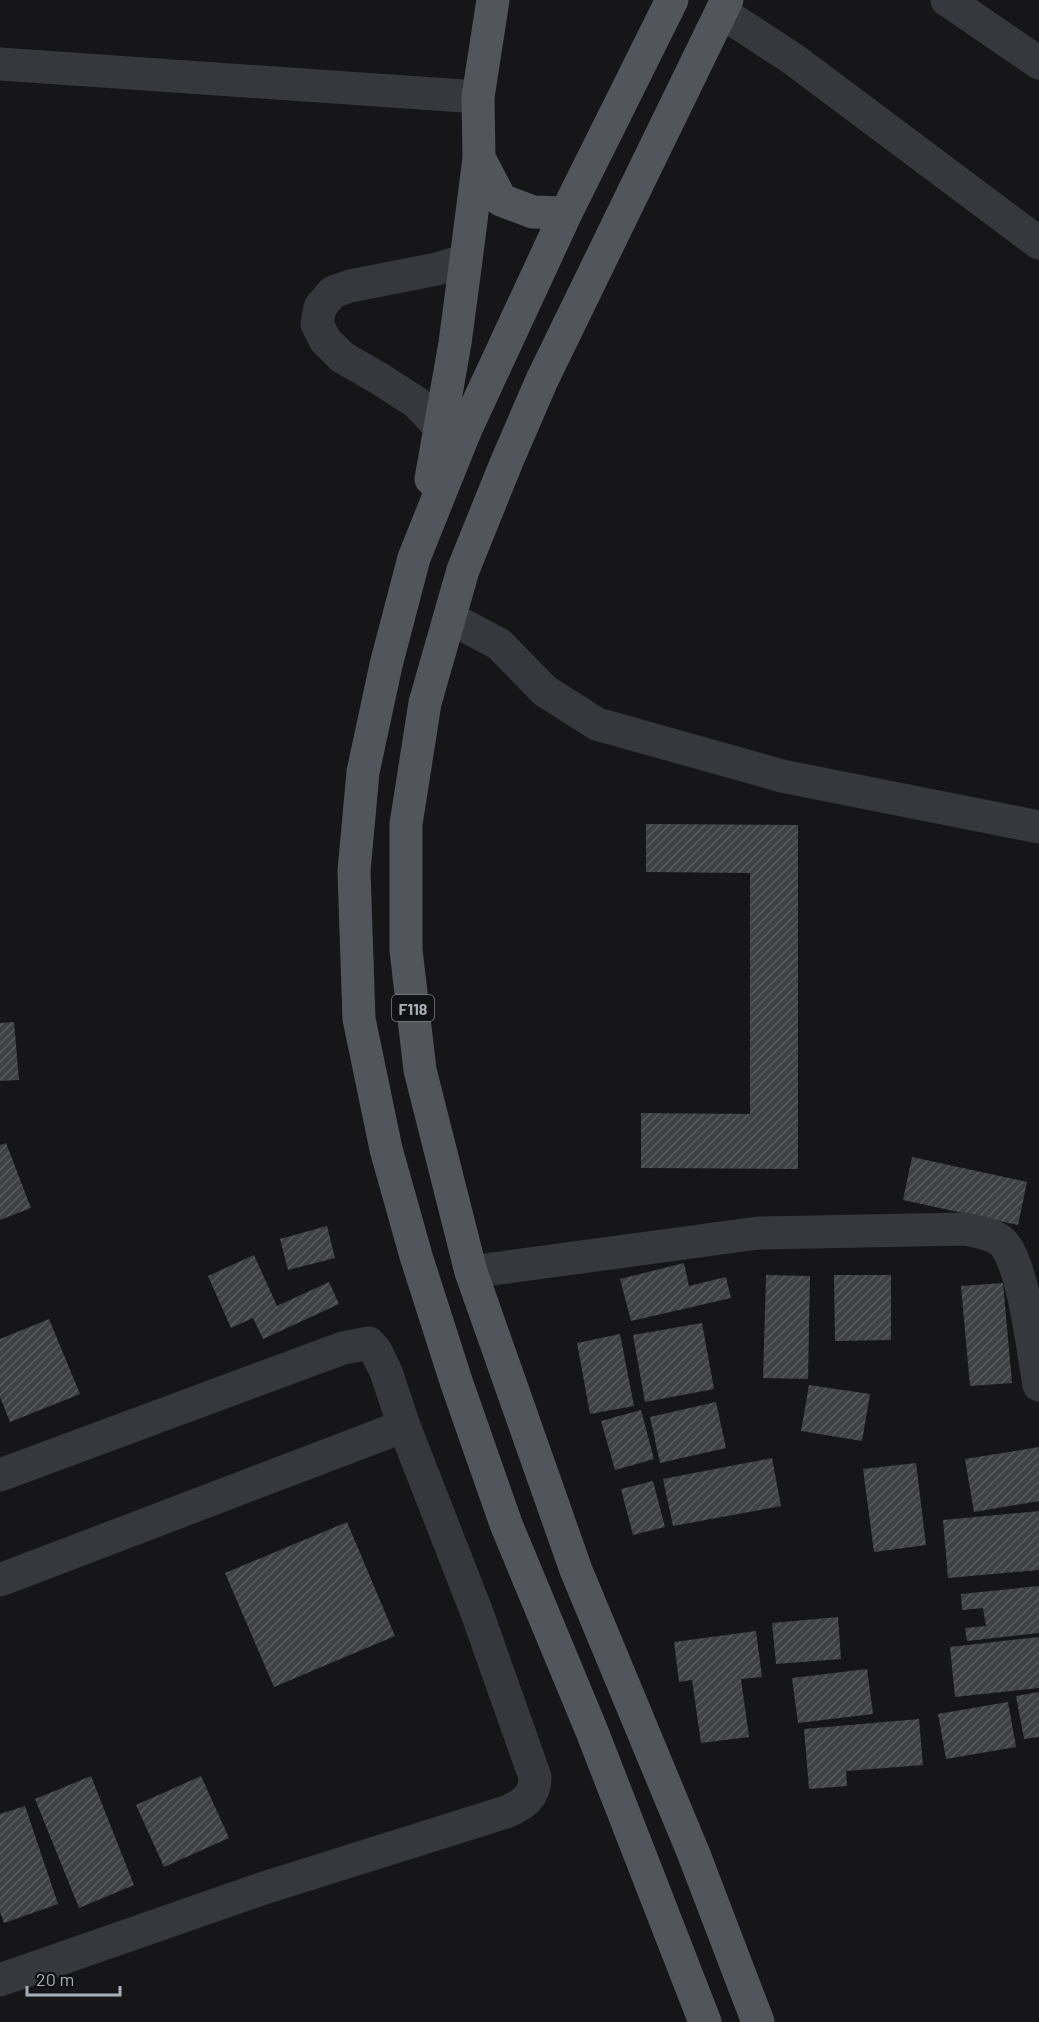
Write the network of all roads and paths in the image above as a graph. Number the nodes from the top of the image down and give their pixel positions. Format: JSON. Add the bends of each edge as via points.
{"nodes":[{"id":1,"x":493,"y":0,"type":"edge"},
{"id":2,"x":672,"y":0,"type":"edge"},
{"id":3,"x":947,"y":0,"type":"edge"},
{"id":4,"x":724,"y":6,"type":"edge"},
{"id":5,"x":1039,"y":63,"type":"edge"},
{"id":6,"x":0,"y":64,"type":"edge"},
{"id":7,"x":478,"y":97,"type":"junction"},
{"id":8,"x":479,"y":158,"type":"junction"},
{"id":9,"x":566,"y":213,"type":"junction"},
{"id":10,"x":1039,"y":243,"type":"edge"},
{"id":11,"x":466,"y":260,"type":"junction"},
{"id":12,"x":440,"y":427,"type":"junction"},
{"id":13,"x":418,"y":549,"type":"junction"},
{"id":14,"x":450,"y":618,"type":"junction"},
{"id":15,"x":1039,"y":827,"type":"edge"},
{"id":16,"x":471,"y":1272,"type":"junction"},
{"id":17,"x":1039,"y":1385,"type":"edge"},
{"id":18,"x":404,"y":1426,"type":"junction"},
{"id":19,"x":0,"y":1475,"type":"edge"},
{"id":20,"x":0,"y":1580,"type":"edge"},
{"id":21,"x":0,"y":1980,"type":"edge"},
{"id":22,"x":705,"y":2022,"type":"edge"},
{"id":23,"x":758,"y":2022,"type":"edge"}],
"edges":[{"from":1,"to":7,"type":"main road"},
{"from":2,"to":9,"type":"main road"},
{"from":3,"to":5,"type":"street"},
{"from":4,"to":10,"type":"street"},
{"from":4,"to":14,"type":"main road","number":"F118","via":[[542,380],[464,570]]},
{"from":6,"to":7,"type":"street"},
{"from":7,"to":8,"type":"main road"},
{"from":8,"to":9,"type":"main road","via":[[501,200],[533,212]]},
{"from":8,"to":11,"type":"main road"},
{"from":9,"to":13,"type":"main road","via":[[465,432]]},
{"from":11,"to":12,"type":"main road"},
{"from":11,"to":12,"type":"street","via":[[333,292],[320,307],[317,324],[325,340],[342,357],[417,403]]},
{"from":12,"to":13,"type":"main road"},
{"from":13,"to":22,"type":"main road","via":[[386,665],[363,772],[354,871],[359,1019],[386,1149],[456,1381],[506,1524]]},
{"from":14,"to":15,"type":"street","via":[[499,644],[545,691],[597,724],[783,776]]},
{"from":14,"to":16,"type":"main road","number":"F118","via":[[425,703],[406,824],[406,950],[420,1070]]},
{"from":16,"to":17,"type":"street","via":[[758,1233],[965,1229],[1004,1243],[1013,1259],[1020,1278]]},
{"from":16,"to":23,"type":"main road","number":"F118","via":[[576,1570],[693,1852]]},
{"from":18,"to":19,"type":"street","via":[[376,1352],[369,1343],[360,1343]]},
{"from":18,"to":20,"type":"street"},
{"from":18,"to":21,"type":"street","via":[[477,1613],[535,1777],[528,1800],[506,1812],[264,1888]]}]}
